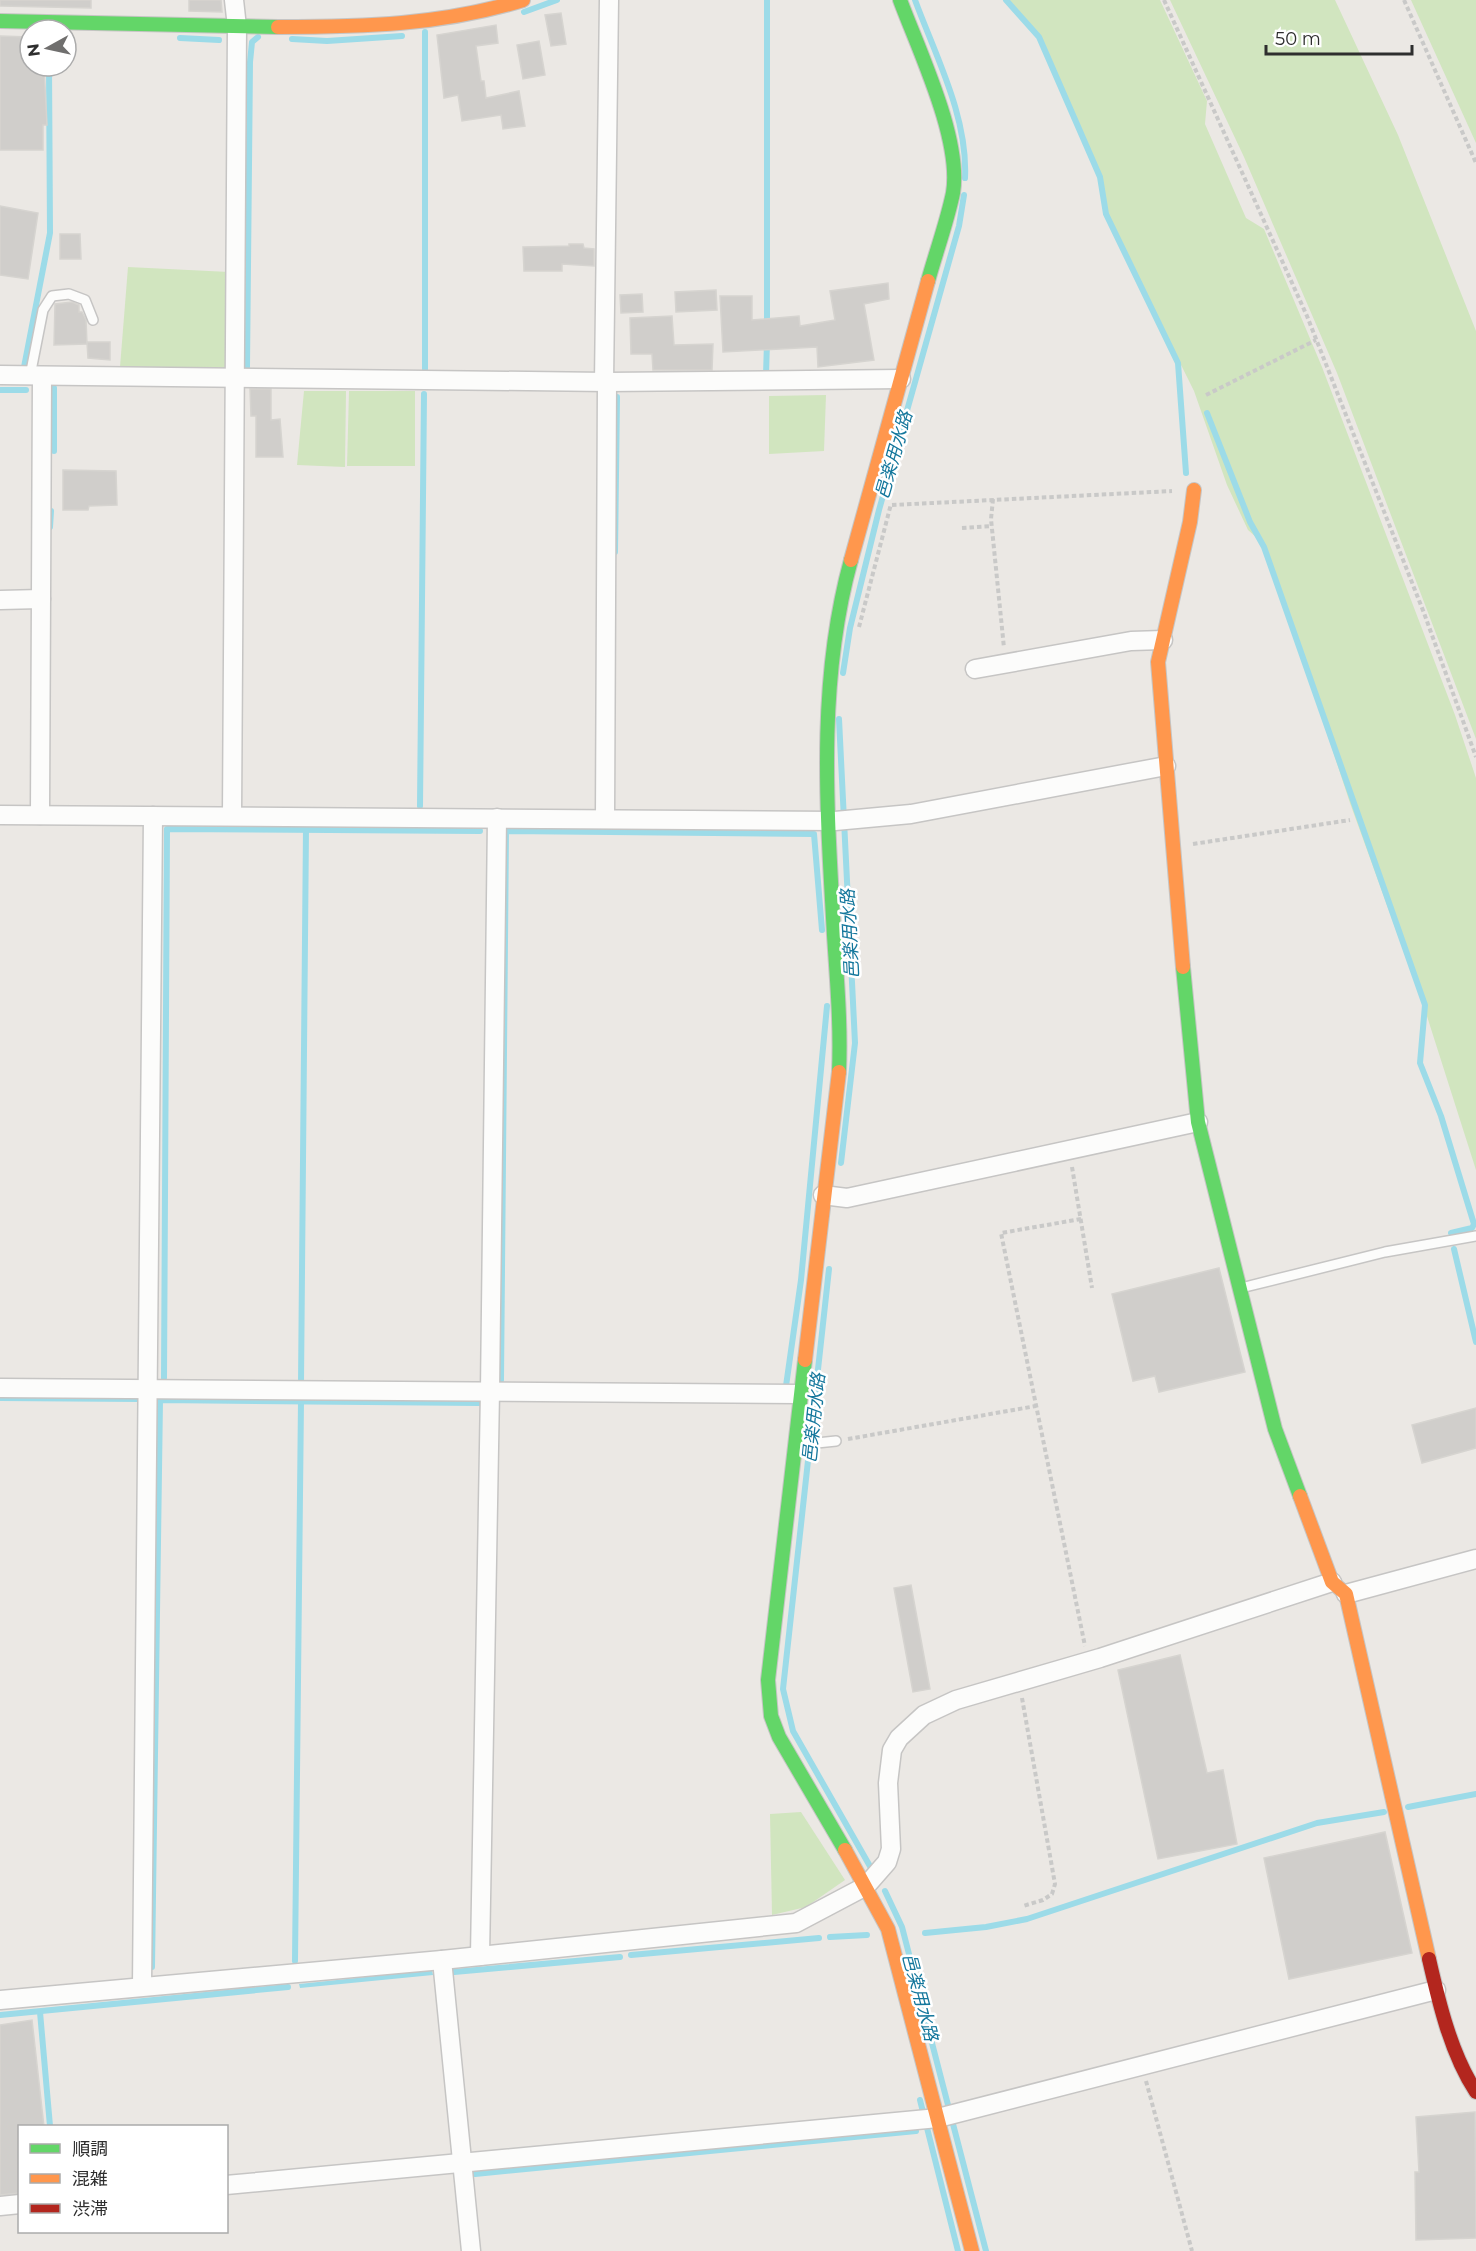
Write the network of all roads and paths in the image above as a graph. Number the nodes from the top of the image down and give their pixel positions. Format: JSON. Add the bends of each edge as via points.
{"nodes":[{"id":1,"x":234,"y":0,"type":"edge"},
{"id":2,"x":523,"y":0,"type":"edge"},
{"id":3,"x":609,"y":0,"type":"edge"},
{"id":4,"x":900,"y":0,"type":"edge"},
{"id":5,"x":1164,"y":0,"type":"edge"},
{"id":6,"x":1404,"y":0,"type":"edge"},
{"id":7,"x":492,"y":5,"type":"edge"},
{"id":8,"x":0,"y":21,"type":"edge"},
{"id":9,"x":237,"y":27,"type":"junction"},
{"id":10,"x":1476,"y":163,"type":"edge"},
{"id":11,"x":93,"y":320,"type":"dead end"},
{"id":12,"x":1316,"y":340,"type":"junction"},
{"id":13,"x":0,"y":375,"type":"edge"},
{"id":14,"x":36,"y":376,"type":"junction"},
{"id":15,"x":233,"y":378,"type":"junction"},
{"id":16,"x":901,"y":379,"type":"junction"},
{"id":17,"x":606,"y":382,"type":"junction"},
{"id":18,"x":1206,"y":395,"type":"dead end"},
{"id":19,"x":1194,"y":490,"type":"joint"},
{"id":20,"x":894,"y":494,"type":"dead end"},
{"id":21,"x":993,"y":499,"type":"junction"},
{"id":22,"x":889,"y":505,"type":"junction"},
{"id":23,"x":992,"y":526,"type":"junction"},
{"id":24,"x":962,"y":528,"type":"dead end"},
{"id":25,"x":41,"y":599,"type":"junction"},
{"id":26,"x":0,"y":600,"type":"edge"},
{"id":27,"x":859,"y":629,"type":"dead end"},
{"id":28,"x":1163,"y":639,"type":"junction"},
{"id":29,"x":1006,"y":663,"type":"junction"},
{"id":30,"x":975,"y":669,"type":"dead end"},
{"id":31,"x":1476,"y":757,"type":"edge"},
{"id":32,"x":1166,"y":766,"type":"junction"},
{"id":33,"x":40,"y":814,"type":"junction"},
{"id":34,"x":0,"y":815,"type":"edge"},
{"id":35,"x":153,"y":816,"type":"junction"},
{"id":36,"x":232,"y":816,"type":"junction"},
{"id":37,"x":496,"y":818,"type":"junction"},
{"id":38,"x":605,"y":819,"type":"junction"},
{"id":39,"x":1350,"y":820,"type":"dead end"},
{"id":40,"x":838,"y":821,"type":"junction"},
{"id":41,"x":1172,"y":847,"type":"junction"},
{"id":42,"x":1198,"y":1122,"type":"junction"},
{"id":43,"x":1069,"y":1150,"type":"junction"},
{"id":44,"x":833,"y":1197,"type":"junction"},
{"id":45,"x":1081,"y":1219,"type":"junction"},
{"id":46,"x":1476,"y":1236,"type":"edge"},
{"id":47,"x":1092,"y":1287,"type":"dead end"},
{"id":48,"x":1240,"y":1288,"type":"junction"},
{"id":49,"x":0,"y":1388,"type":"edge"},
{"id":50,"x":149,"y":1389,"type":"junction"},
{"id":51,"x":490,"y":1391,"type":"junction"},
{"id":52,"x":799,"y":1394,"type":"junction"},
{"id":53,"x":1036,"y":1406,"type":"junction"},
{"id":54,"x":799,"y":1440,"type":"junction"},
{"id":55,"x":836,"y":1441,"type":"joint"},
{"id":56,"x":1476,"y":1559,"type":"edge"},
{"id":57,"x":1339,"y":1588,"type":"junction"},
{"id":58,"x":1089,"y":1661,"type":"junction"},
{"id":59,"x":1019,"y":1681,"type":"junction"},
{"id":60,"x":866,"y":1886,"type":"junction"},
{"id":61,"x":1023,"y":1906,"type":"dead end"},
{"id":62,"x":480,"y":1956,"type":"junction"},
{"id":63,"x":442,"y":1960,"type":"junction"},
{"id":64,"x":142,"y":1986,"type":"junction"},
{"id":65,"x":1436,"y":1990,"type":"junction"},
{"id":66,"x":0,"y":2000,"type":"edge"},
{"id":67,"x":1142,"y":2065,"type":"junction"},
{"id":68,"x":1476,"y":2092,"type":"edge"},
{"id":69,"x":938,"y":2118,"type":"junction"},
{"id":70,"x":463,"y":2163,"type":"junction"},
{"id":71,"x":228,"y":2185,"type":"edge"},
{"id":72,"x":18,"y":2204,"type":"edge"},
{"id":73,"x":0,"y":2206,"type":"edge"},
{"id":74,"x":471,"y":2251,"type":"edge"},
{"id":75,"x":972,"y":2251,"type":"edge"},
{"id":76,"x":1192,"y":2251,"type":"edge"}],
"edges":[{"from":1,"to":9,"type":"street"},
{"from":2,"to":7,"type":"street"},
{"from":3,"to":17,"type":"street"},
{"from":4,"to":16,"type":"street","via":[[945,123],[952,155],[953,191]]},
{"from":5,"to":12,"type":"path"},
{"from":6,"to":10,"type":"path"},
{"from":7,"to":9,"type":"street","via":[[462,18],[399,24]]},
{"from":8,"to":9,"type":"street"},
{"from":9,"to":15,"type":"street"},
{"from":11,"to":14,"type":"lane","via":[[89,306],[76,296],[52,296],[43,310]]},
{"from":12,"to":18,"type":"path"},
{"from":12,"to":31,"type":"path","via":[[1424,613]]},
{"from":13,"to":14,"type":"street"},
{"from":14,"to":15,"type":"street"},
{"from":14,"to":25,"type":"street"},
{"from":15,"to":17,"type":"street"},
{"from":15,"to":36,"type":"street"},
{"from":16,"to":17,"type":"street"},
{"from":16,"to":40,"type":"street","via":[[838,606],[826,715]]},
{"from":17,"to":38,"type":"street"},
{"from":19,"to":21,"type":"path"},
{"from":19,"to":28,"type":"street","via":[[1191,522]]},
{"from":20,"to":22,"type":"path"},
{"from":21,"to":22,"type":"path"},
{"from":21,"to":23,"type":"path"},
{"from":22,"to":27,"type":"path"},
{"from":23,"to":24,"type":"path"},
{"from":23,"to":29,"type":"path"},
{"from":25,"to":26,"type":"street"},
{"from":25,"to":33,"type":"street"},
{"from":28,"to":29,"type":"street"},
{"from":28,"to":32,"type":"street","via":[[1158,662]]},
{"from":29,"to":30,"type":"street"},
{"from":32,"to":40,"type":"street","via":[[911,814]]},
{"from":32,"to":41,"type":"street"},
{"from":33,"to":34,"type":"street"},
{"from":33,"to":35,"type":"street"},
{"from":35,"to":36,"type":"street"},
{"from":35,"to":50,"type":"street"},
{"from":36,"to":37,"type":"street"},
{"from":37,"to":38,"type":"street"},
{"from":37,"to":51,"type":"street"},
{"from":38,"to":40,"type":"street"},
{"from":39,"to":41,"type":"path"},
{"from":40,"to":44,"type":"street","via":[[839,1048]]},
{"from":41,"to":42,"type":"street"},
{"from":42,"to":43,"type":"street"},
{"from":42,"to":48,"type":"street"},
{"from":43,"to":44,"type":"street"},
{"from":43,"to":45,"type":"path"},
{"from":44,"to":52,"type":"street"},
{"from":45,"to":47,"type":"path"},
{"from":45,"to":53,"type":"path","via":[[1001,1233]]},
{"from":46,"to":48,"type":"lane","via":[[1385,1252]]},
{"from":48,"to":57,"type":"street","via":[[1275,1430]]},
{"from":49,"to":50,"type":"street"},
{"from":50,"to":51,"type":"street"},
{"from":50,"to":64,"type":"street"},
{"from":51,"to":52,"type":"street"},
{"from":51,"to":62,"type":"street"},
{"from":52,"to":54,"type":"street"},
{"from":53,"to":55,"type":"path"},
{"from":53,"to":58,"type":"path"},
{"from":54,"to":55,"type":"lane"},
{"from":54,"to":60,"type":"street","via":[[769,1655],[770,1708],[779,1737]]},
{"from":56,"to":57,"type":"street"},
{"from":57,"to":58,"type":"street"},
{"from":57,"to":65,"type":"street"},
{"from":58,"to":59,"type":"street"},
{"from":59,"to":60,"type":"street","via":[[956,1700],[924,1715],[899,1738],[889,1765],[891,1849],[882,1870]]},
{"from":59,"to":61,"type":"path","via":[[1054,1884],[1052,1893],[1043,1900]]},
{"from":60,"to":62,"type":"street","via":[[796,1923]]},
{"from":60,"to":69,"type":"street","via":[[888,1929]]},
{"from":62,"to":63,"type":"street"},
{"from":63,"to":64,"type":"street"},
{"from":63,"to":70,"type":"street"},
{"from":64,"to":66,"type":"street"},
{"from":65,"to":67,"type":"street"},
{"from":65,"to":68,"type":"street","via":[[1464,2074]]},
{"from":67,"to":69,"type":"street"},
{"from":67,"to":76,"type":"path"},
{"from":69,"to":70,"type":"street"},
{"from":69,"to":75,"type":"street"},
{"from":70,"to":71,"type":"street"},
{"from":70,"to":74,"type":"street"},
{"from":72,"to":73,"type":"street"}]}
